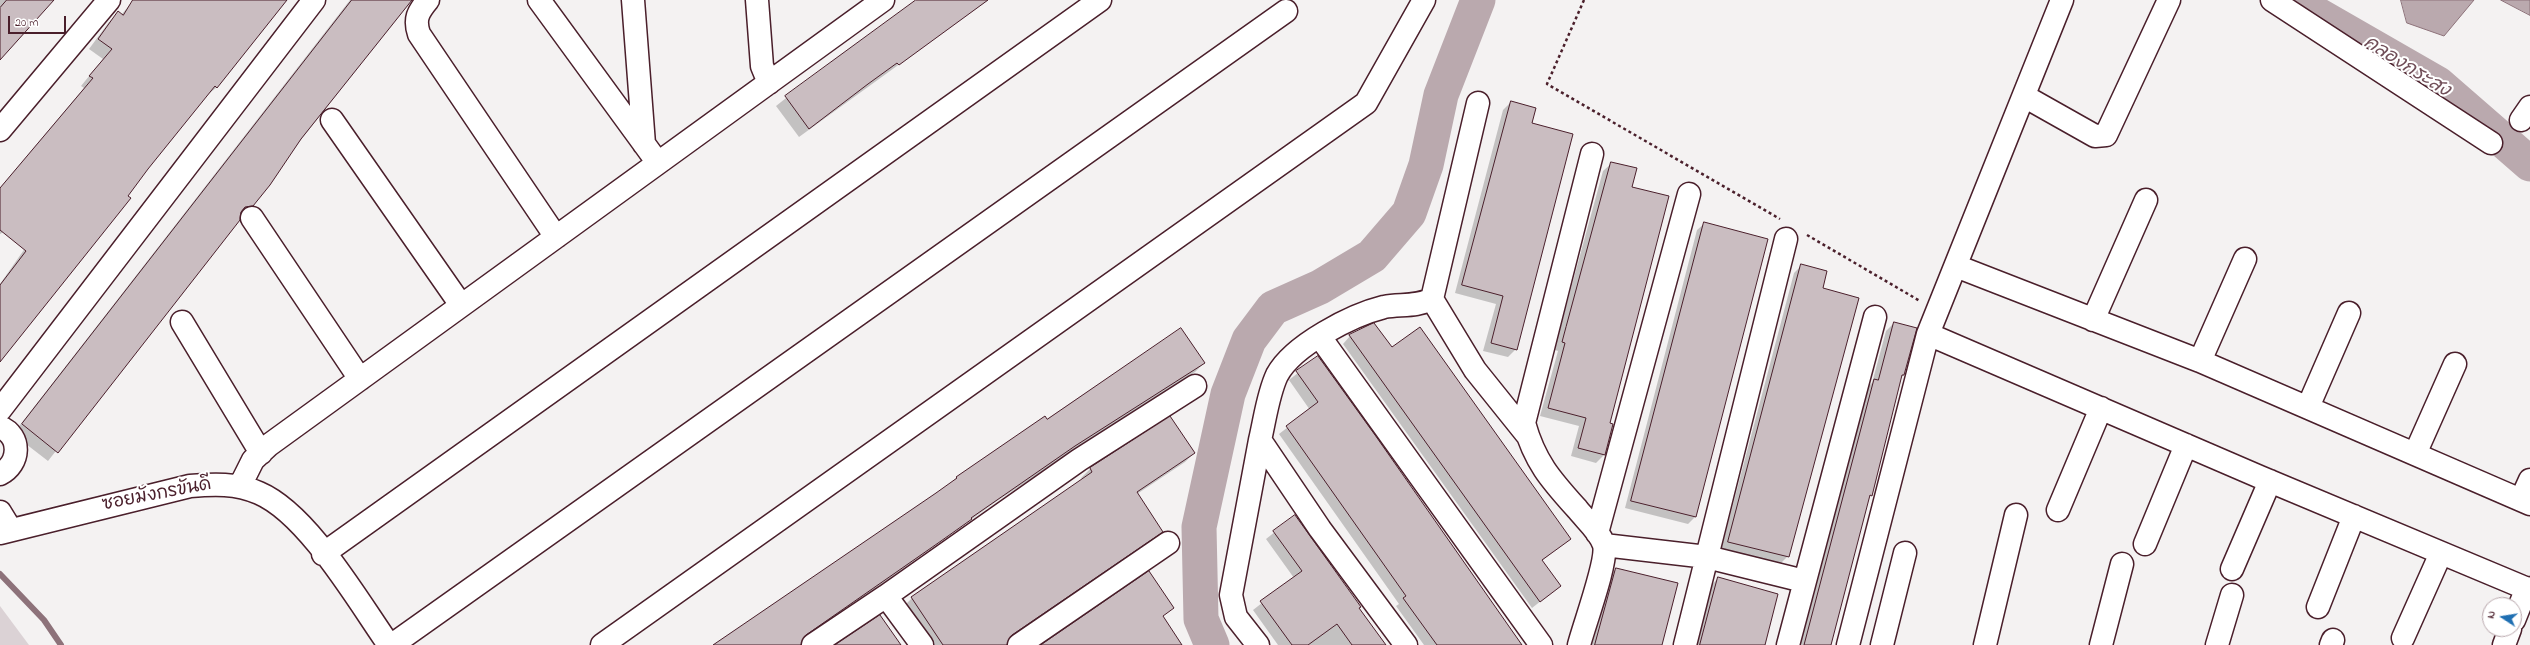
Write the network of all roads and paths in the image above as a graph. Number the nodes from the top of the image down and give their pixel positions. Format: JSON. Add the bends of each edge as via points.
{"nodes":[{"id":1,"x":109,"y":0,"type":"edge"},
{"id":2,"x":428,"y":0,"type":"edge"},
{"id":3,"x":539,"y":0,"type":"edge"},
{"id":4,"x":633,"y":0,"type":"edge"},
{"id":5,"x":757,"y":0,"type":"edge"},
{"id":6,"x":883,"y":0,"type":"edge"},
{"id":7,"x":1100,"y":0,"type":"edge"},
{"id":8,"x":1424,"y":0,"type":"edge"},
{"id":9,"x":1584,"y":0,"type":"edge"},
{"id":10,"x":2062,"y":0,"type":"edge"},
{"id":11,"x":2169,"y":0,"type":"edge"},
{"id":12,"x":2272,"y":0,"type":"edge"},
{"id":13,"x":309,"y":3,"type":"edge"},
{"id":14,"x":1286,"y":11,"type":"dead end"},
{"id":15,"x":769,"y":83,"type":"junction"},
{"id":16,"x":2024,"y":96,"type":"junction"},
{"id":17,"x":1478,"y":102,"type":"dead end"},
{"id":18,"x":332,"y":120,"type":"dead end"},
{"id":19,"x":0,"y":130,"type":"edge"},
{"id":20,"x":2491,"y":143,"type":"dead end"},
{"id":21,"x":644,"y":144,"type":"junction"},
{"id":22,"x":1592,"y":154,"type":"dead end"},
{"id":23,"x":658,"y":163,"type":"junction"},
{"id":24,"x":1689,"y":194,"type":"dead end"},
{"id":25,"x":2146,"y":200,"type":"dead end"},
{"id":26,"x":252,"y":218,"type":"dead end"},
{"id":27,"x":1790,"y":230,"type":"junction"},
{"id":28,"x":556,"y":237,"type":"junction"},
{"id":29,"x":2245,"y":259,"type":"dead end"},
{"id":30,"x":1956,"y":266,"type":"junction"},
{"id":31,"x":1432,"y":299,"type":"junction"},
{"id":32,"x":462,"y":305,"type":"junction"},
{"id":33,"x":1938,"y":311,"type":"junction"},
{"id":34,"x":2349,"y":313,"type":"dead end"},
{"id":35,"x":1874,"y":317,"type":"dead end"},
{"id":36,"x":2093,"y":320,"type":"junction"},
{"id":37,"x":182,"y":322,"type":"dead end"},
{"id":38,"x":1928,"y":334,"type":"junction"},
{"id":39,"x":1320,"y":337,"type":"junction"},
{"id":40,"x":2200,"y":361,"type":"junction"},
{"id":41,"x":2455,"y":364,"type":"dead end"},
{"id":42,"x":360,"y":379,"type":"junction"},
{"id":43,"x":1195,"y":386,"type":"dead end"},
{"id":44,"x":2308,"y":407,"type":"junction"},
{"id":45,"x":2101,"y":408,"type":"junction"},
{"id":46,"x":0,"y":410,"type":"edge"},
{"id":47,"x":0,"y":427,"type":"edge"},
{"id":48,"x":1528,"y":436,"type":"junction"},
{"id":49,"x":1260,"y":440,"type":"junction"},
{"id":50,"x":2186,"y":445,"type":"junction"},
{"id":51,"x":261,"y":453,"type":"junction"},
{"id":52,"x":2415,"y":454,"type":"junction"},
{"id":53,"x":0,"y":474,"type":"edge"},
{"id":54,"x":2530,"y":480,"type":"edge"},
{"id":55,"x":2270,"y":481,"type":"junction"},
{"id":56,"x":240,"y":486,"type":"junction"},
{"id":57,"x":2526,"y":502,"type":"edge"},
{"id":58,"x":2058,"y":510,"type":"dead end"},
{"id":59,"x":2016,"y":514,"type":"dead end"},
{"id":60,"x":2354,"y":516,"type":"junction"},
{"id":61,"x":4,"y":525,"type":"edge"},
{"id":62,"x":1600,"y":539,"type":"junction"},
{"id":63,"x":1168,"y":542,"type":"dead end"},
{"id":64,"x":2145,"y":544,"type":"dead end"},
{"id":65,"x":2441,"y":552,"type":"junction"},
{"id":66,"x":1905,"y":553,"type":"dead end"},
{"id":67,"x":323,"y":554,"type":"junction"},
{"id":68,"x":1707,"y":557,"type":"junction"},
{"id":69,"x":2122,"y":564,"type":"dead end"},
{"id":70,"x":2232,"y":569,"type":"dead end"},
{"id":71,"x":1804,"y":581,"type":"junction"},
{"id":72,"x":2529,"y":589,"type":"edge"},
{"id":73,"x":2232,"y":594,"type":"dead end"},
{"id":74,"x":886,"y":596,"type":"junction"},
{"id":75,"x":2522,"y":603,"type":"edge"},
{"id":76,"x":2318,"y":607,"type":"dead end"},
{"id":77,"x":2403,"y":638,"type":"dead end"},
{"id":78,"x":390,"y":645,"type":"edge"},
{"id":79,"x":602,"y":645,"type":"edge"},
{"id":80,"x":813,"y":645,"type":"edge"},
{"id":81,"x":922,"y":645,"type":"edge"},
{"id":82,"x":1020,"y":645,"type":"edge"},
{"id":83,"x":1258,"y":645,"type":"edge"},
{"id":84,"x":1406,"y":645,"type":"edge"},
{"id":85,"x":1541,"y":645,"type":"edge"},
{"id":86,"x":1579,"y":645,"type":"edge"},
{"id":87,"x":1684,"y":645,"type":"edge"},
{"id":88,"x":1788,"y":645,"type":"edge"},
{"id":89,"x":1848,"y":645,"type":"edge"},
{"id":90,"x":1882,"y":645,"type":"edge"},
{"id":91,"x":1985,"y":645,"type":"edge"},
{"id":92,"x":2101,"y":645,"type":"edge"},
{"id":93,"x":2217,"y":645,"type":"edge"}],
"edges":[{"from":1,"to":19,"type":"street"},
{"from":2,"to":28,"type":"street","via":[[418,11],[415,22],[419,34]]},
{"from":3,"to":21,"type":"street"},
{"from":4,"to":21,"type":"street"},
{"from":5,"to":15,"type":"street","via":[[762,66]]},
{"from":6,"to":15,"type":"street"},
{"from":7,"to":67,"type":"street"},
{"from":8,"to":79,"type":"street","via":[[1366,103]]},
{"from":9,"to":27,"type":"path","via":[[1546,84]]},
{"from":10,"to":16,"type":"street"},
{"from":11,"to":16,"type":"street","via":[[2106,135],[2095,136]]},
{"from":12,"to":20,"type":"street"},
{"from":13,"to":46,"type":"street"},
{"from":14,"to":78,"type":"street"},
{"from":15,"to":23,"type":"street"},
{"from":16,"to":30,"type":"street"},
{"from":17,"to":31,"type":"street"},
{"from":18,"to":32,"type":"street"},
{"from":21,"to":23,"type":"street"},
{"from":22,"to":48,"type":"street","via":[[1528,405],[1524,423]]},
{"from":23,"to":28,"type":"street"},
{"from":24,"to":62,"type":"street"},
{"from":25,"to":36,"type":"street"},
{"from":26,"to":42,"type":"street"},
{"from":27,"to":33,"type":"path"},
{"from":27,"to":68,"type":"street"},
{"from":28,"to":32,"type":"street"},
{"from":29,"to":40,"type":"street"},
{"from":30,"to":33,"type":"street"},
{"from":30,"to":36,"type":"street"},
{"from":31,"to":39,"type":"street","via":[[1421,304],[1385,307],[1368,312]]},
{"from":31,"to":48,"type":"street","via":[[1475,370]]},
{"from":32,"to":42,"type":"street"},
{"from":33,"to":38,"type":"street"},
{"from":34,"to":44,"type":"street"},
{"from":35,"to":71,"type":"street"},
{"from":36,"to":40,"type":"street"},
{"from":37,"to":51,"type":"street"},
{"from":38,"to":45,"type":"street"},
{"from":38,"to":89,"type":"street"},
{"from":39,"to":49,"type":"street","via":[[1291,357],[1277,376]]},
{"from":39,"to":85,"type":"street"},
{"from":40,"to":44,"type":"street"},
{"from":41,"to":52,"type":"street"},
{"from":42,"to":51,"type":"street"},
{"from":43,"to":74,"type":"street","via":[[1079,460]]},
{"from":44,"to":52,"type":"street"},
{"from":45,"to":50,"type":"street"},
{"from":45,"to":58,"type":"street"},
{"from":47,"to":53,"type":"street","via":[[9,432],[16,447],[13,463]]},
{"from":48,"to":62,"type":"street","via":[[1536,458],[1549,477]]},
{"from":49,"to":83,"type":"street","via":[[1231,595],[1236,617]]},
{"from":49,"to":84,"type":"street","via":[[1320,529]]},
{"from":50,"to":55,"type":"street"},
{"from":50,"to":64,"type":"street"},
{"from":51,"to":56,"type":"street","via":[[253,460]]},
{"from":52,"to":57,"type":"street"},
{"from":54,"to":57,"type":"street"},
{"from":55,"to":60,"type":"street"},
{"from":55,"to":70,"type":"street"},
{"from":56,"to":61,"type":"street","name":"ซอยมังกรขันดี","via":[[190,486]]},
{"from":56,"to":67,"type":"street","name":"ซอยมังกรขันดี","via":[[260,493],[284,508]]},
{"from":59,"to":91,"type":"street"},
{"from":60,"to":65,"type":"street"},
{"from":60,"to":76,"type":"street"},
{"from":62,"to":68,"type":"street"},
{"from":62,"to":86,"type":"street","via":[[1604,561]]},
{"from":63,"to":82,"type":"street"},
{"from":65,"to":72,"type":"street"},
{"from":65,"to":77,"type":"street"},
{"from":66,"to":90,"type":"street"},
{"from":67,"to":78,"type":"street","name":"ซอยมังกรขันดี"},
{"from":68,"to":71,"type":"street"},
{"from":68,"to":87,"type":"street"},
{"from":69,"to":92,"type":"street"},
{"from":71,"to":88,"type":"street"},
{"from":72,"to":75,"type":"street"},
{"from":73,"to":93,"type":"street"},
{"from":74,"to":80,"type":"street"},
{"from":74,"to":81,"type":"street"}]}
